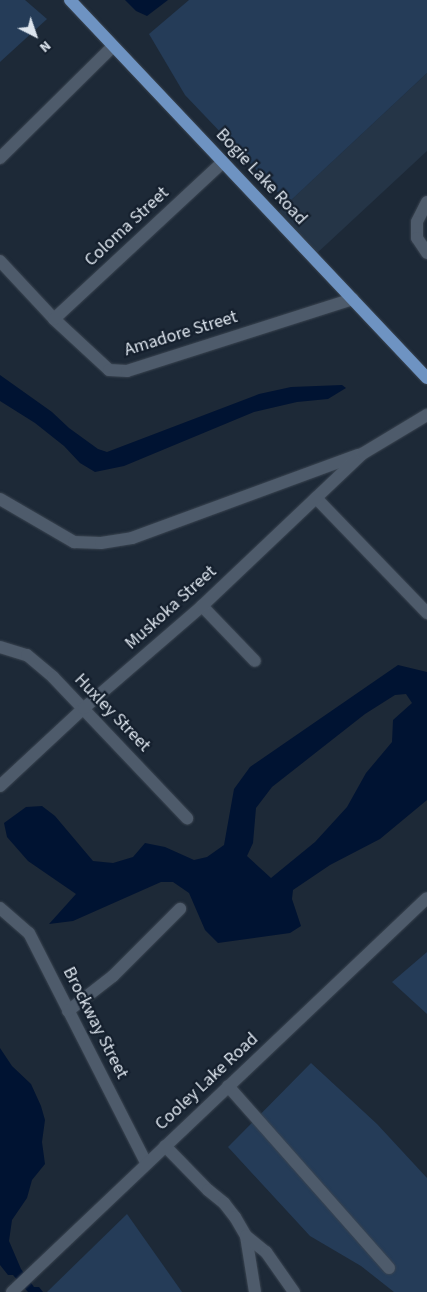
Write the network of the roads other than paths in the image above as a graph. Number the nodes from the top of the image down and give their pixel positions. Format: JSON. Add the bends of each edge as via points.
{"nodes":[{"id":1,"x":70,"y":0,"type":"edge"},
{"id":2,"x":113,"y":46,"type":"junction"},
{"id":3,"x":0,"y":158,"type":"edge"},
{"id":4,"x":223,"y":162,"type":"junction"},
{"id":5,"x":427,"y":202,"type":"edge"},
{"id":6,"x":427,"y":253,"type":"edge"},
{"id":7,"x":0,"y":261,"type":"edge"},
{"id":8,"x":353,"y":299,"type":"junction"},
{"id":9,"x":54,"y":318,"type":"junction"},
{"id":10,"x":427,"y":378,"type":"edge"},
{"id":11,"x":427,"y":415,"type":"edge"},
{"id":12,"x":362,"y":454,"type":"junction"},
{"id":13,"x":316,"y":498,"type":"junction"},
{"id":14,"x":0,"y":499,"type":"edge"},
{"id":15,"x":202,"y":606,"type":"junction"},
{"id":16,"x":427,"y":613,"type":"edge"},
{"id":17,"x":0,"y":647,"type":"edge"},
{"id":18,"x":255,"y":661,"type":"dead end"},
{"id":19,"x":84,"y":708,"type":"junction"},
{"id":20,"x":0,"y":786,"type":"edge"},
{"id":21,"x":187,"y":818,"type":"dead end"},
{"id":22,"x":427,"y":898,"type":"edge"},
{"id":23,"x":0,"y":908,"type":"edge"},
{"id":24,"x":180,"y":909,"type":"dead end"},
{"id":25,"x":68,"y":1010,"type":"junction"},
{"id":26,"x":228,"y":1086,"type":"junction"},
{"id":27,"x":165,"y":1146,"type":"junction"},
{"id":28,"x":146,"y":1163,"type":"junction"},
{"id":29,"x":246,"y":1236,"type":"junction"},
{"id":30,"x":389,"y":1268,"type":"dead end"},
{"id":31,"x":12,"y":1292,"type":"edge"},
{"id":32,"x":255,"y":1292,"type":"edge"},
{"id":33,"x":294,"y":1292,"type":"edge"}],
"edges":[{"from":1,"to":2,"type":"main road","name":"Bogie Lake Road"},
{"from":2,"to":3,"type":"street"},
{"from":2,"to":4,"type":"main road","name":"Bogie Lake Road"},
{"from":4,"to":8,"type":"main road","name":"Bogie Lake Road"},
{"from":4,"to":9,"type":"street","name":"Coloma Street"},
{"from":5,"to":6,"type":"street","via":[[417,222],[417,238]]},
{"from":7,"to":9,"type":"street","name":"Amadore Street"},
{"from":8,"to":9,"type":"street","name":"Amadore Street","via":[[127,371],[109,370],[95,360]]},
{"from":8,"to":10,"type":"main road","name":"Bogie Lake Road"},
{"from":11,"to":12,"type":"street","name":"Muskoka Street"},
{"from":12,"to":13,"type":"street","name":"Muskoka Street"},
{"from":12,"to":14,"type":"street","name":"Muskoka Street","via":[[157,530],[102,544],[74,542]]},
{"from":13,"to":15,"type":"street","name":"Muskoka Street"},
{"from":13,"to":16,"type":"street"},
{"from":15,"to":18,"type":"street"},
{"from":15,"to":19,"type":"street","name":"Muskoka Street"},
{"from":17,"to":19,"type":"street","name":"Huxley Street","via":[[27,655]]},
{"from":19,"to":20,"type":"street","name":"Muskoka Street"},
{"from":19,"to":21,"type":"street","name":"Huxley Street"},
{"from":22,"to":26,"type":"street","name":"Cooley Lake Road"},
{"from":23,"to":25,"type":"street","name":"Brockway Street","via":[[29,933]]},
{"from":24,"to":25,"type":"street","via":[[113,976]]},
{"from":25,"to":28,"type":"street","name":"Brockway Street"},
{"from":26,"to":27,"type":"street","name":"Cooley Lake Road"},
{"from":26,"to":30,"type":"street"},
{"from":27,"to":28,"type":"street","name":"Cooley Lake Road"},
{"from":27,"to":29,"type":"street","via":[[224,1202]]},
{"from":28,"to":31,"type":"street","name":"Cooley Lake Road"},
{"from":29,"to":32,"type":"street"},
{"from":29,"to":33,"type":"street","via":[[266,1252]]}]}
